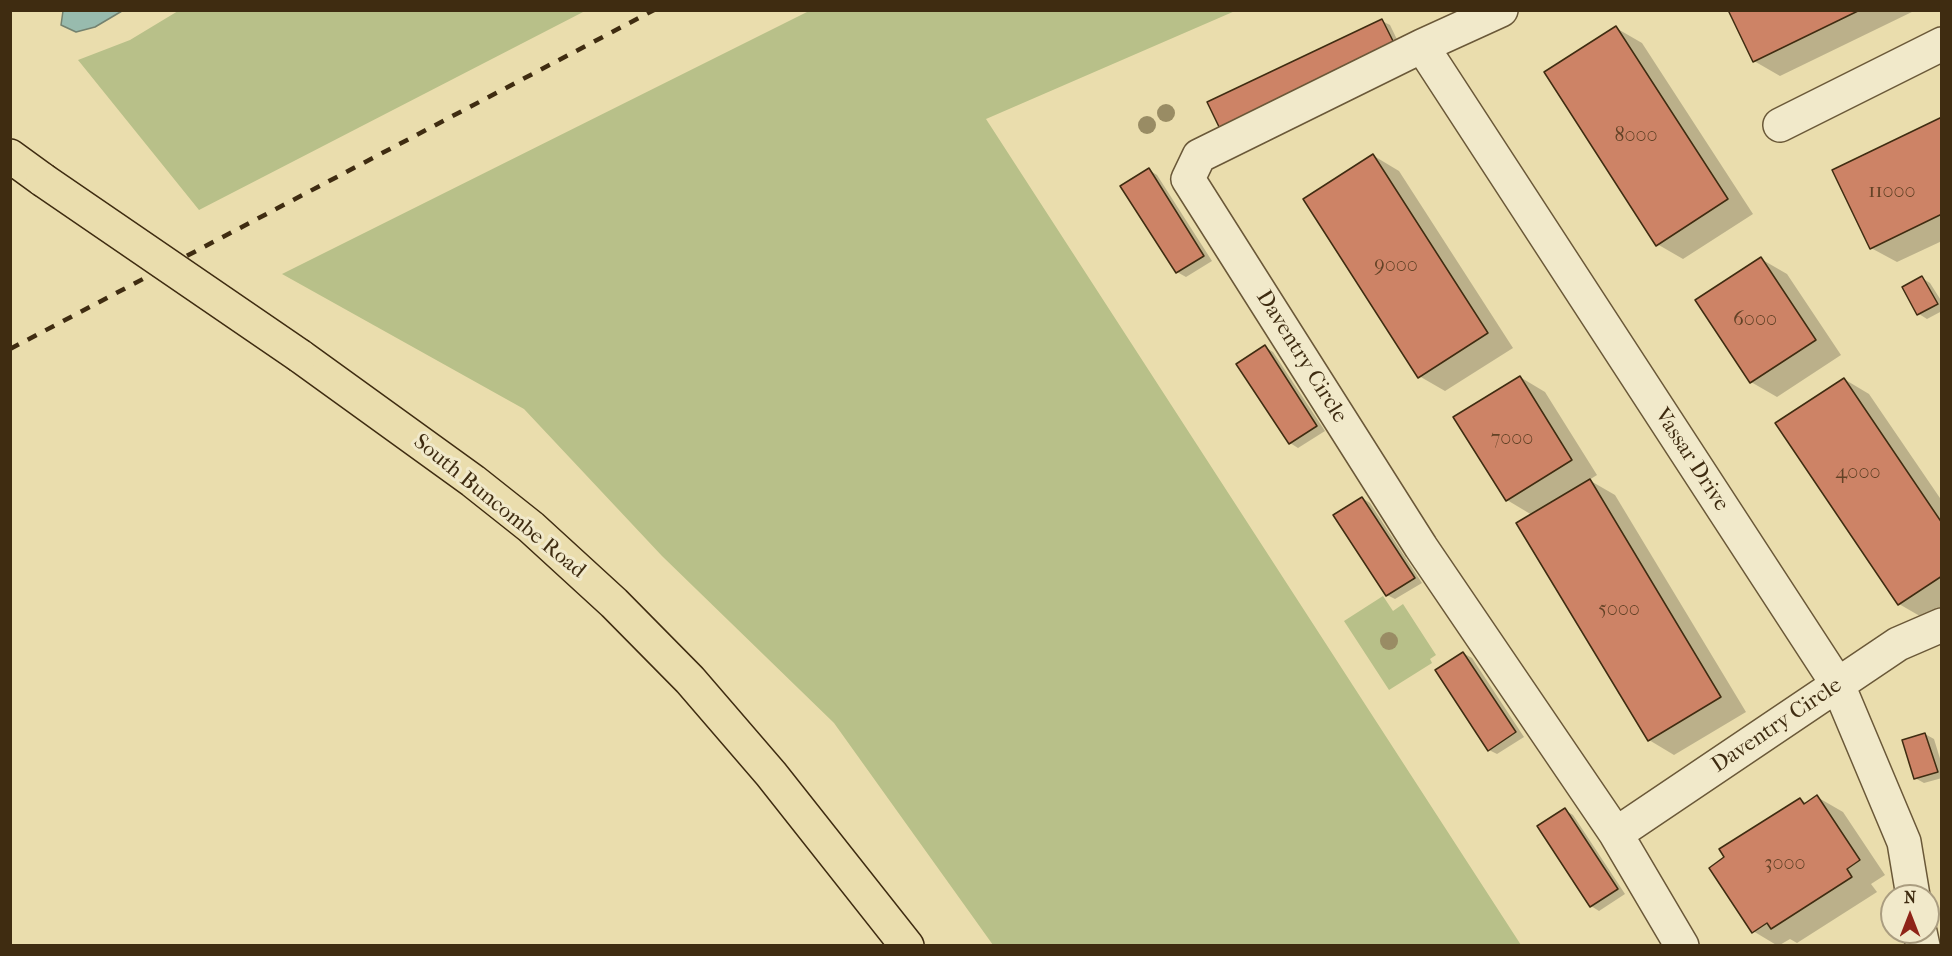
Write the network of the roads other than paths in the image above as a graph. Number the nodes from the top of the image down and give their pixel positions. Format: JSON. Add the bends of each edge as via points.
{"nodes":[{"id":1,"x":1501,"y":10,"type":"edge"},
{"id":2,"x":1941,"y":44,"type":"edge"},
{"id":3,"x":1422,"y":46,"type":"junction"},
{"id":4,"x":1780,"y":124,"type":"dead end"},
{"id":5,"x":10,"y":156,"type":"edge"},
{"id":6,"x":1940,"y":633,"type":"edge"},
{"id":7,"x":1838,"y":685,"type":"junction"},
{"id":8,"x":1616,"y":834,"type":"junction"},
{"id":9,"x":1911,"y":884,"type":"edge"},
{"id":10,"x":906,"y":945,"type":"edge"},
{"id":11,"x":1683,"y":945,"type":"edge"}],
"edges":[{"from":1,"to":3,"type":"lane","name":"Daventry Circle"},
{"from":2,"to":4,"type":"lane"},
{"from":3,"to":7,"type":"lane","name":"Vassar Drive"},
{"from":3,"to":8,"type":"lane","name":"Daventry Circle","via":[[1199,156],[1188,179],[1422,548]]},
{"from":5,"to":10,"type":"main road","name":"South Buncombe Road","bridge":true,"via":[[300,356],[514,514],[614,603],[690,680],[771,774]]},
{"from":6,"to":7,"type":"lane","name":"Daventry Circle","via":[[1898,644]]},
{"from":7,"to":8,"type":"lane","name":"Daventry Circle"},
{"from":7,"to":9,"type":"lane","name":"Vassar Drive","via":[[1904,842]]},
{"from":8,"to":11,"type":"lane","name":"Daventry Circle"}]}
